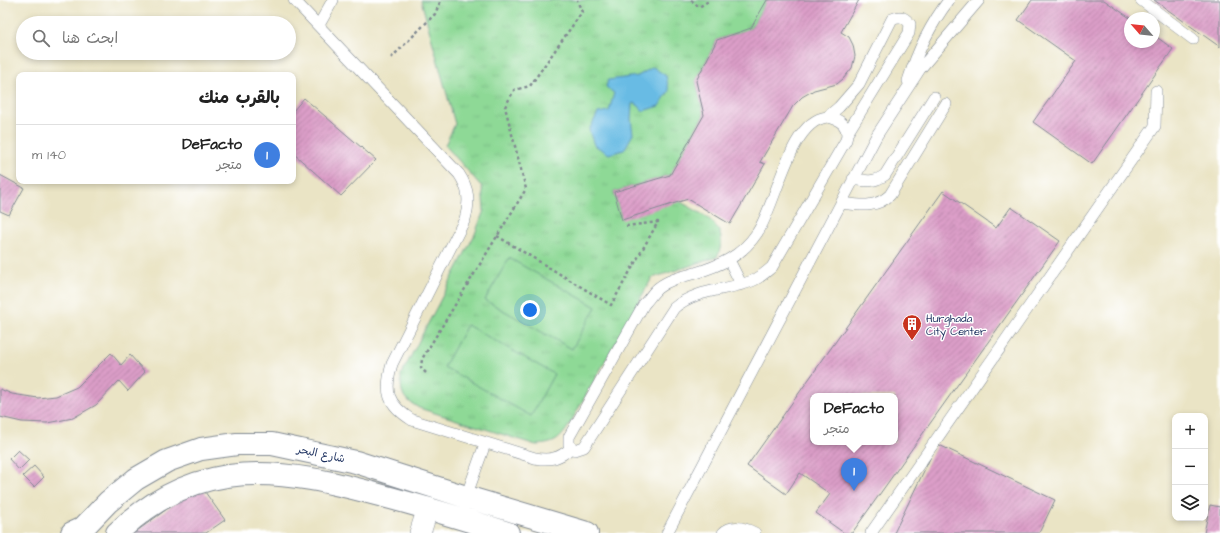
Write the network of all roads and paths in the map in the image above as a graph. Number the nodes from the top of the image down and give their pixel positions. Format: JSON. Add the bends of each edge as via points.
{"nodes":[{"id":1,"x":294,"y":0,"type":"edge"},
{"id":2,"x":333,"y":0,"type":"edge"},
{"id":3,"x":441,"y":0,"type":"edge"},
{"id":4,"x":577,"y":0,"type":"edge"},
{"id":5,"x":691,"y":0,"type":"edge"},
{"id":6,"x":710,"y":0,"type":"edge"},
{"id":7,"x":949,"y":0,"type":"edge"},
{"id":8,"x":979,"y":0,"type":"edge"},
{"id":9,"x":1141,"y":0,"type":"edge"},
{"id":10,"x":319,"y":25,"type":"junction"},
{"id":11,"x":1193,"y":39,"type":"dead end"},
{"id":12,"x":391,"y":58,"type":"dead end"},
{"id":13,"x":1156,"y":91,"type":"dead end"},
{"id":14,"x":904,"y":92,"type":"junction"},
{"id":15,"x":934,"y":97,"type":"dead end"},
{"id":16,"x":946,"y":104,"type":"dead end"},
{"id":17,"x":827,"y":117,"type":"junction"},
{"id":18,"x":848,"y":132,"type":"junction"},
{"id":19,"x":853,"y":179,"type":"junction"},
{"id":20,"x":841,"y":203,"type":"junction"},
{"id":21,"x":626,"y":226,"type":"dead end"},
{"id":22,"x":497,"y":236,"type":"junction"},
{"id":23,"x":729,"y":260,"type":"junction"},
{"id":24,"x":741,"y":284,"type":"junction"},
{"id":25,"x":426,"y":374,"type":"dead end"},
{"id":26,"x":485,"y":444,"type":"junction"},
{"id":27,"x":571,"y":448,"type":"junction"},
{"id":28,"x":466,"y":497,"type":"junction"},
{"id":29,"x":428,"y":508,"type":"junction"},
{"id":30,"x":72,"y":533,"type":"edge"},
{"id":31,"x":116,"y":533,"type":"edge"},
{"id":32,"x":420,"y":533,"type":"edge"},
{"id":33,"x":508,"y":533,"type":"edge"},
{"id":34,"x":587,"y":533,"type":"edge"},
{"id":35,"x":667,"y":533,"type":"edge"},
{"id":36,"x":723,"y":533,"type":"edge"},
{"id":37,"x":755,"y":533,"type":"edge"},
{"id":38,"x":871,"y":533,"type":"edge"}],
"edges":[{"from":1,"to":10,"type":"lane"},
{"from":2,"to":10,"type":"lane"},
{"from":3,"to":12,"type":"path","via":[[435,14]]},
{"from":4,"to":22,"type":"path","via":[[582,12],[530,86],[514,90],[505,107],[526,189]]},
{"from":5,"to":6,"type":"path","via":[[699,7]]},
{"from":7,"to":14,"type":"lane","via":[[927,32]]},
{"from":8,"to":14,"type":"lane","via":[[937,48]]},
{"from":9,"to":11,"type":"lane"},
{"from":10,"to":26,"type":"lane","via":[[466,184],[469,206],[466,219],[392,364],[387,391],[398,411],[412,420]]},
{"from":13,"to":38,"type":"lane","via":[[1155,126]]},
{"from":14,"to":19,"type":"lane"},
{"from":15,"to":19,"type":"lane","via":[[885,175],[875,181]]},
{"from":16,"to":20,"type":"lane","via":[[885,200],[872,205]]},
{"from":17,"to":18,"type":"lane","via":[[836,119]]},
{"from":17,"to":18,"type":"lane","via":[[859,84],[892,19],[900,16],[904,18],[910,24],[909,33]]},
{"from":17,"to":23,"type":"lane","via":[[812,123],[798,137],[758,232],[744,250]]},
{"from":18,"to":24,"type":"lane","via":[[846,140],[772,267],[760,276]]},
{"from":19,"to":20,"type":"lane"},
{"from":20,"to":35,"type":"lane"},
{"from":21,"to":22,"type":"path","via":[[658,222],[611,305]]},
{"from":22,"to":25,"type":"path","via":[[422,358],[421,368]]},
{"from":23,"to":24,"type":"lane"},
{"from":23,"to":27,"type":"lane","via":[[671,280],[657,289],[644,304],[570,434],[568,441]]},
{"from":24,"to":27,"type":"lane","via":[[698,294],[674,308],[584,447],[575,450]]},
{"from":26,"to":27,"type":"lane","via":[[542,459],[558,457]]},
{"from":26,"to":28,"type":"lane"},
{"from":28,"to":30,"type":"main road","name":"شارع البحر","via":[[356,462],[272,444],[236,444],[201,449],[167,461],[136,479],[108,502],[83,528]]},
{"from":28,"to":34,"type":"main road","name":"شارع البحر"},
{"from":29,"to":31,"type":"main road","via":[[350,486],[291,475],[257,472],[191,484],[161,498],[133,517]]},
{"from":29,"to":32,"type":"street"},
{"from":29,"to":33,"type":"main road"},
{"from":36,"to":37,"type":"lane","via":[[726,530],[743,527]]}]}
